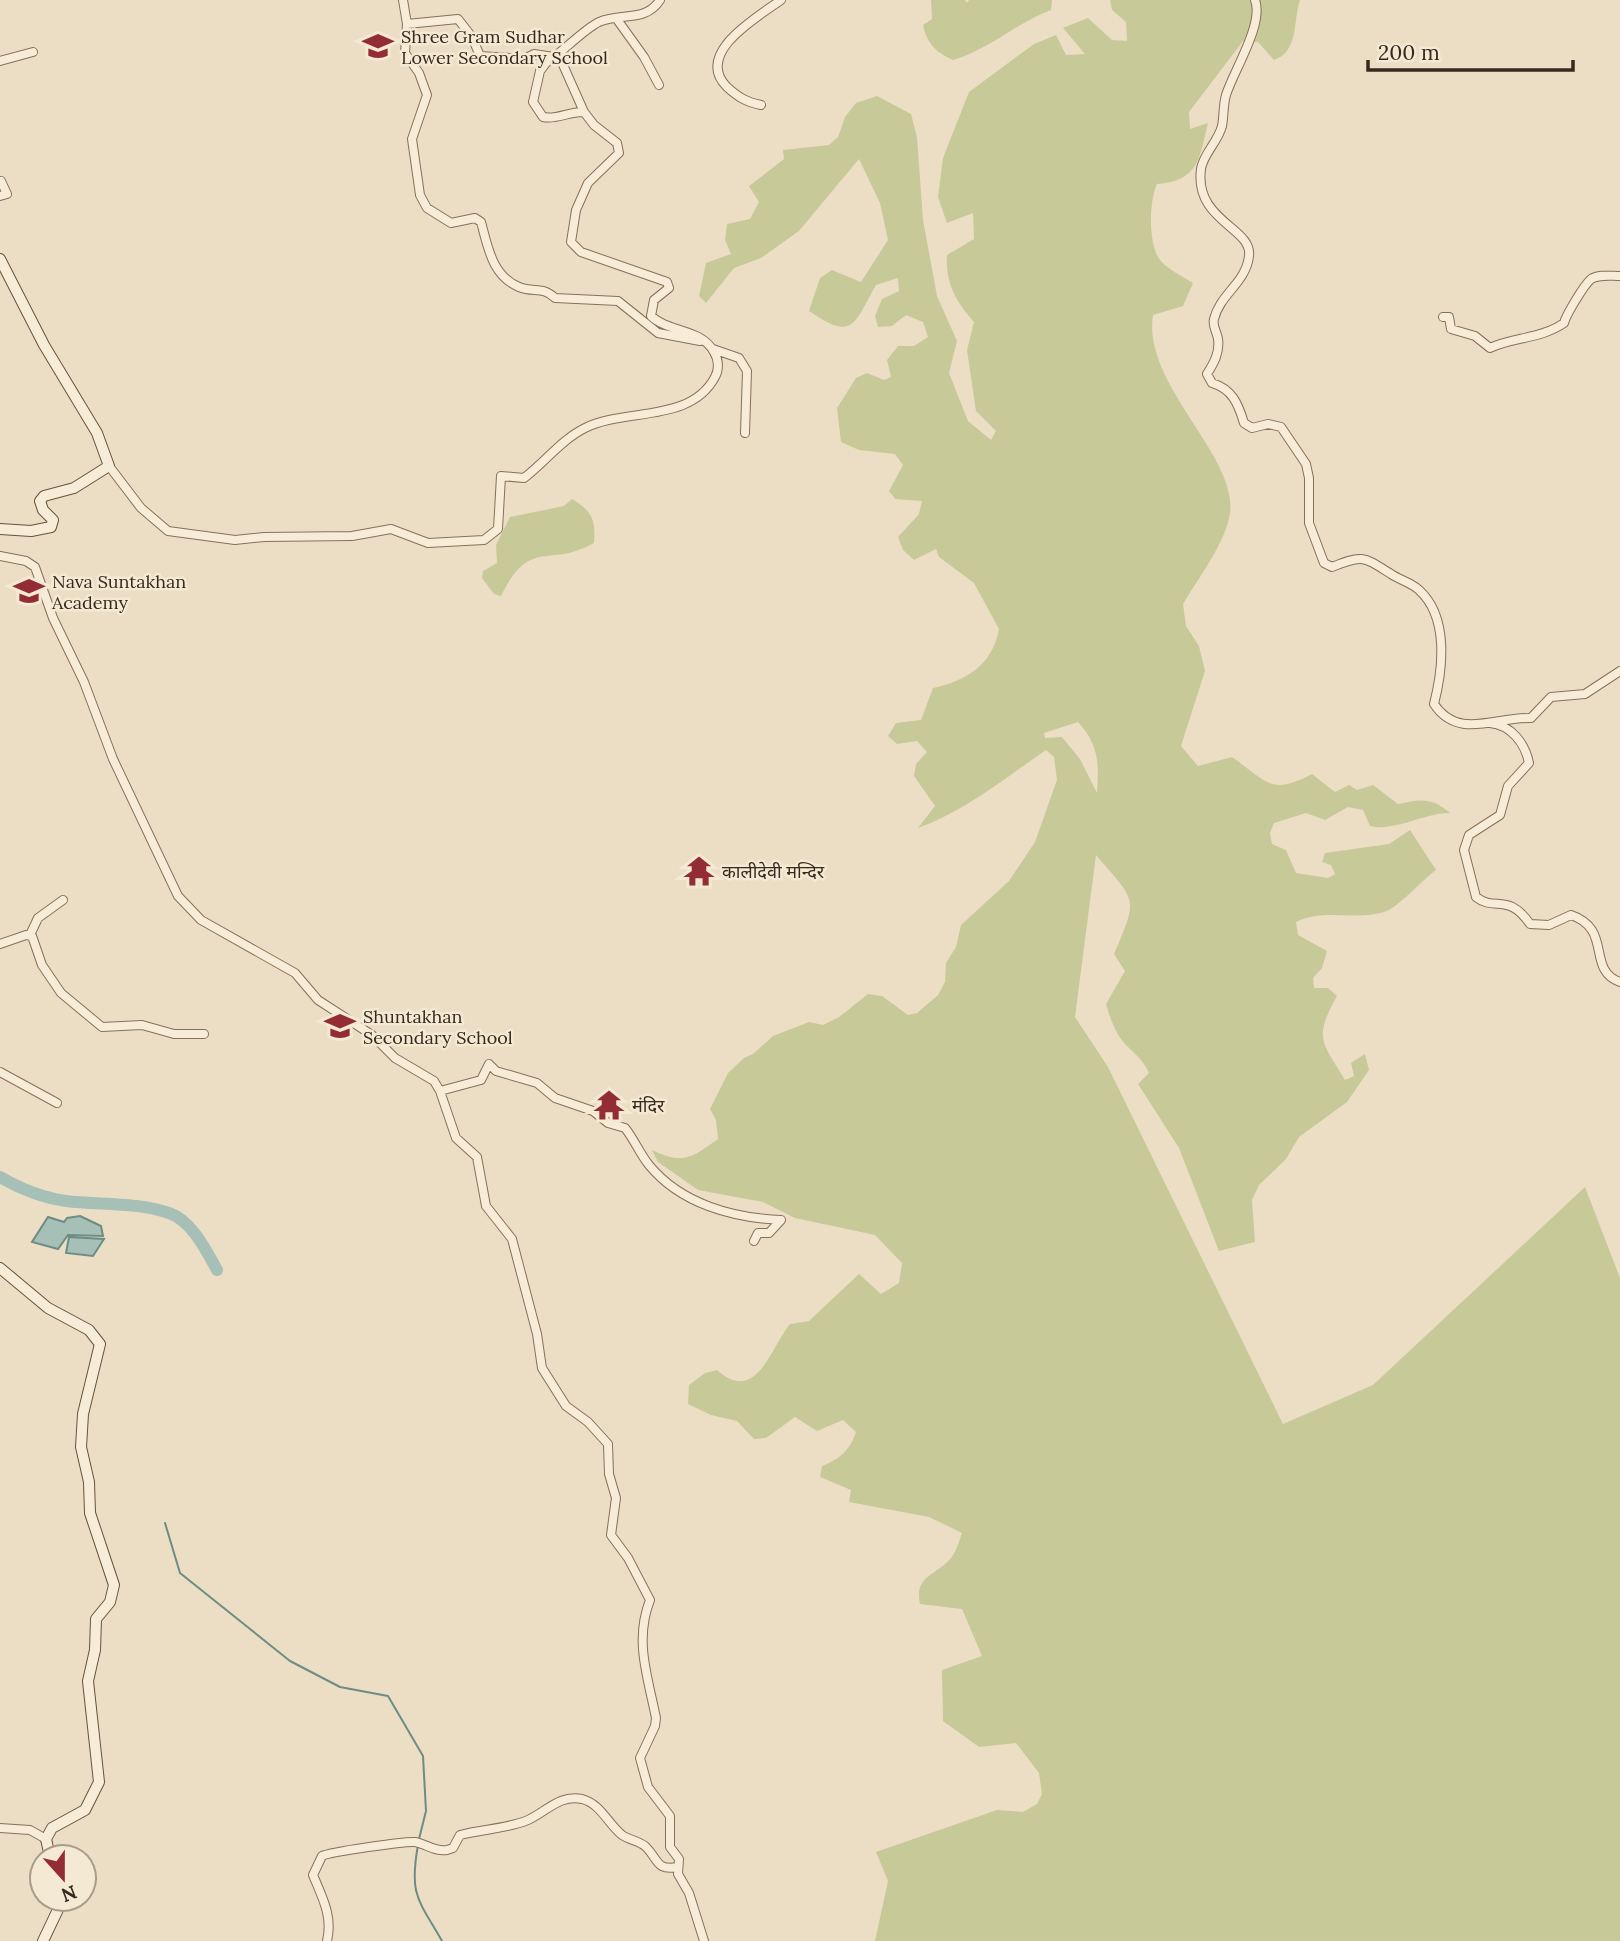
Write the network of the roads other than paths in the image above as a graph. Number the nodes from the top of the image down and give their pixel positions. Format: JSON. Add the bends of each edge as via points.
{"nodes":[{"id":1,"x":404,"y":0,"type":"edge"},
{"id":2,"x":660,"y":0,"type":"edge"},
{"id":3,"x":781,"y":0,"type":"edge"},
{"id":4,"x":1255,"y":0,"type":"edge"},
{"id":5,"x":616,"y":18,"type":"junction"},
{"id":6,"x":407,"y":24,"type":"junction"},
{"id":7,"x":33,"y":52,"type":"dead end"},
{"id":8,"x":553,"y":58,"type":"junction"},
{"id":9,"x":0,"y":61,"type":"edge"},
{"id":10,"x":659,"y":85,"type":"dead end"},
{"id":11,"x":761,"y":105,"type":"dead end"},
{"id":12,"x":584,"y":112,"type":"junction"},
{"id":13,"x":1,"y":181,"type":"edge"},
{"id":14,"x":0,"y":196,"type":"edge"},
{"id":15,"x":0,"y":260,"type":"edge"},
{"id":16,"x":1620,"y":276,"type":"edge"},
{"id":17,"x":1443,"y":317,"type":"dead end"},
{"id":18,"x":710,"y":346,"type":"junction"},
{"id":19,"x":745,"y":433,"type":"dead end"},
{"id":20,"x":109,"y":466,"type":"junction"},
{"id":21,"x":0,"y":529,"type":"edge"},
{"id":22,"x":0,"y":556,"type":"edge"},
{"id":23,"x":1620,"y":671,"type":"edge"},
{"id":24,"x":1483,"y":722,"type":"junction"},
{"id":25,"x":63,"y":900,"type":"dead end"},
{"id":26,"x":30,"y":935,"type":"junction"},
{"id":27,"x":0,"y":944,"type":"edge"},
{"id":28,"x":1620,"y":982,"type":"edge"},
{"id":29,"x":204,"y":1034,"type":"dead end"},
{"id":30,"x":0,"y":1072,"type":"edge"},
{"id":31,"x":440,"y":1091,"type":"junction"},
{"id":32,"x":57,"y":1103,"type":"dead end"},
{"id":33,"x":754,"y":1241,"type":"dead end"},
{"id":34,"x":0,"y":1268,"type":"edge"},
{"id":35,"x":0,"y":1828,"type":"edge"},
{"id":36,"x":46,"y":1839,"type":"junction"},
{"id":37,"x":47,"y":1843,"type":"edge"},
{"id":38,"x":678,"y":1867,"type":"junction"},
{"id":39,"x":56,"y":1913,"type":"edge"},
{"id":40,"x":43,"y":1941,"type":"edge"},
{"id":41,"x":327,"y":1941,"type":"edge"},
{"id":42,"x":704,"y":1941,"type":"edge"}],
"edges":[{"from":1,"to":6,"type":"street"},
{"from":2,"to":5,"type":"street","via":[[644,14]]},
{"from":3,"to":11,"type":"street","via":[[746,22],[728,41],[718,70],[721,80],[740,98]]},
{"from":4,"to":24,"type":"street","via":[[1258,8],[1252,35],[1225,98],[1222,127],[1202,166],[1200,183],[1214,215],[1244,237],[1250,253],[1246,271],[1221,300],[1213,322],[1219,340],[1216,360],[1207,374],[1212,383],[1226,387],[1244,423],[1252,428],[1281,427],[1306,464],[1309,523],[1324,563],[1332,567],[1358,557],[1371,560],[1427,598],[1441,646],[1441,676],[1434,704],[1443,718],[1462,726]]},
{"from":5,"to":8,"type":"street","via":[[598,22]]},
{"from":5,"to":10,"type":"street"},
{"from":6,"to":8,"type":"street","via":[[457,19],[480,56]]},
{"from":6,"to":18,"type":"street","via":[[405,53],[427,95],[412,139],[420,195],[427,208],[451,223],[475,218],[481,222],[495,269],[519,287],[547,290],[555,298],[618,301],[657,333]]},
{"from":7,"to":9,"type":"street"},
{"from":8,"to":12,"type":"street","via":[[560,58]]},
{"from":8,"to":12,"type":"street","via":[[540,71],[533,94],[537,109],[548,118]]},
{"from":12,"to":18,"type":"street","via":[[620,147],[588,183],[576,210],[571,242],[581,252],[667,282],[669,288],[654,300],[651,316]]},
{"from":13,"to":14,"type":"street","via":[[7,194]]},
{"from":15,"to":20,"type":"street","via":[[97,433]]},
{"from":16,"to":17,"type":"street","via":[[1591,280],[1564,323],[1510,344],[1489,348],[1475,336],[1451,329],[1449,317]]},
{"from":18,"to":19,"type":"street","via":[[739,358],[747,371]]},
{"from":18,"to":20,"type":"street","via":[[718,359],[717,373],[705,393],[657,412],[587,426],[563,441],[524,478],[500,476],[498,529],[484,540],[428,543],[391,529],[352,536],[235,540],[168,531],[141,508]]},
{"from":20,"to":21,"type":"street","via":[[74,488],[44,496],[40,501],[53,520],[51,527]]},
{"from":22,"to":31,"type":"street","via":[[35,567],[113,758],[178,896],[201,919],[295,973],[318,1000],[434,1081]]},
{"from":23,"to":24,"type":"street","via":[[1585,694],[1550,697],[1531,718]]},
{"from":24,"to":28,"type":"street","via":[[1497,724],[1521,739],[1529,762],[1508,786],[1500,815],[1469,835],[1464,850],[1476,897],[1520,909],[1530,924],[1549,925],[1571,915],[1584,919],[1599,941],[1602,967]]},
{"from":25,"to":26,"type":"street","via":[[38,918]]},
{"from":26,"to":27,"type":"street"},
{"from":26,"to":29,"type":"street","via":[[61,993],[102,1027],[142,1025],[174,1034]]},
{"from":30,"to":32,"type":"street"},
{"from":31,"to":33,"type":"street","via":[[481,1080],[489,1064],[496,1071],[537,1083],[555,1098],[625,1128],[648,1164],[701,1205],[781,1220],[769,1233],[758,1233]]},
{"from":31,"to":38,"type":"street","via":[[456,1138],[478,1157],[486,1206],[512,1239],[542,1368],[566,1406],[606,1439],[610,1450],[609,1474],[616,1498],[611,1535],[650,1600],[642,1650],[655,1726],[640,1758],[648,1787],[670,1816],[670,1847],[679,1859]]},
{"from":34,"to":36,"type":"street","via":[[48,1308],[89,1330],[100,1345],[83,1414],[81,1447],[90,1513],[114,1585],[110,1602],[96,1619],[88,1681],[99,1782],[85,1810],[52,1828]]},
{"from":35,"to":36,"type":"street","via":[[30,1830]]},
{"from":36,"to":37,"type":"street"},
{"from":38,"to":41,"type":"street","via":[[660,1867],[646,1847],[622,1835],[589,1802],[579,1798],[562,1801],[519,1823],[460,1835],[447,1850],[406,1842],[335,1850],[322,1856],[313,1875],[328,1911]]},
{"from":38,"to":42,"type":"street"},
{"from":39,"to":40,"type":"street"}]}
